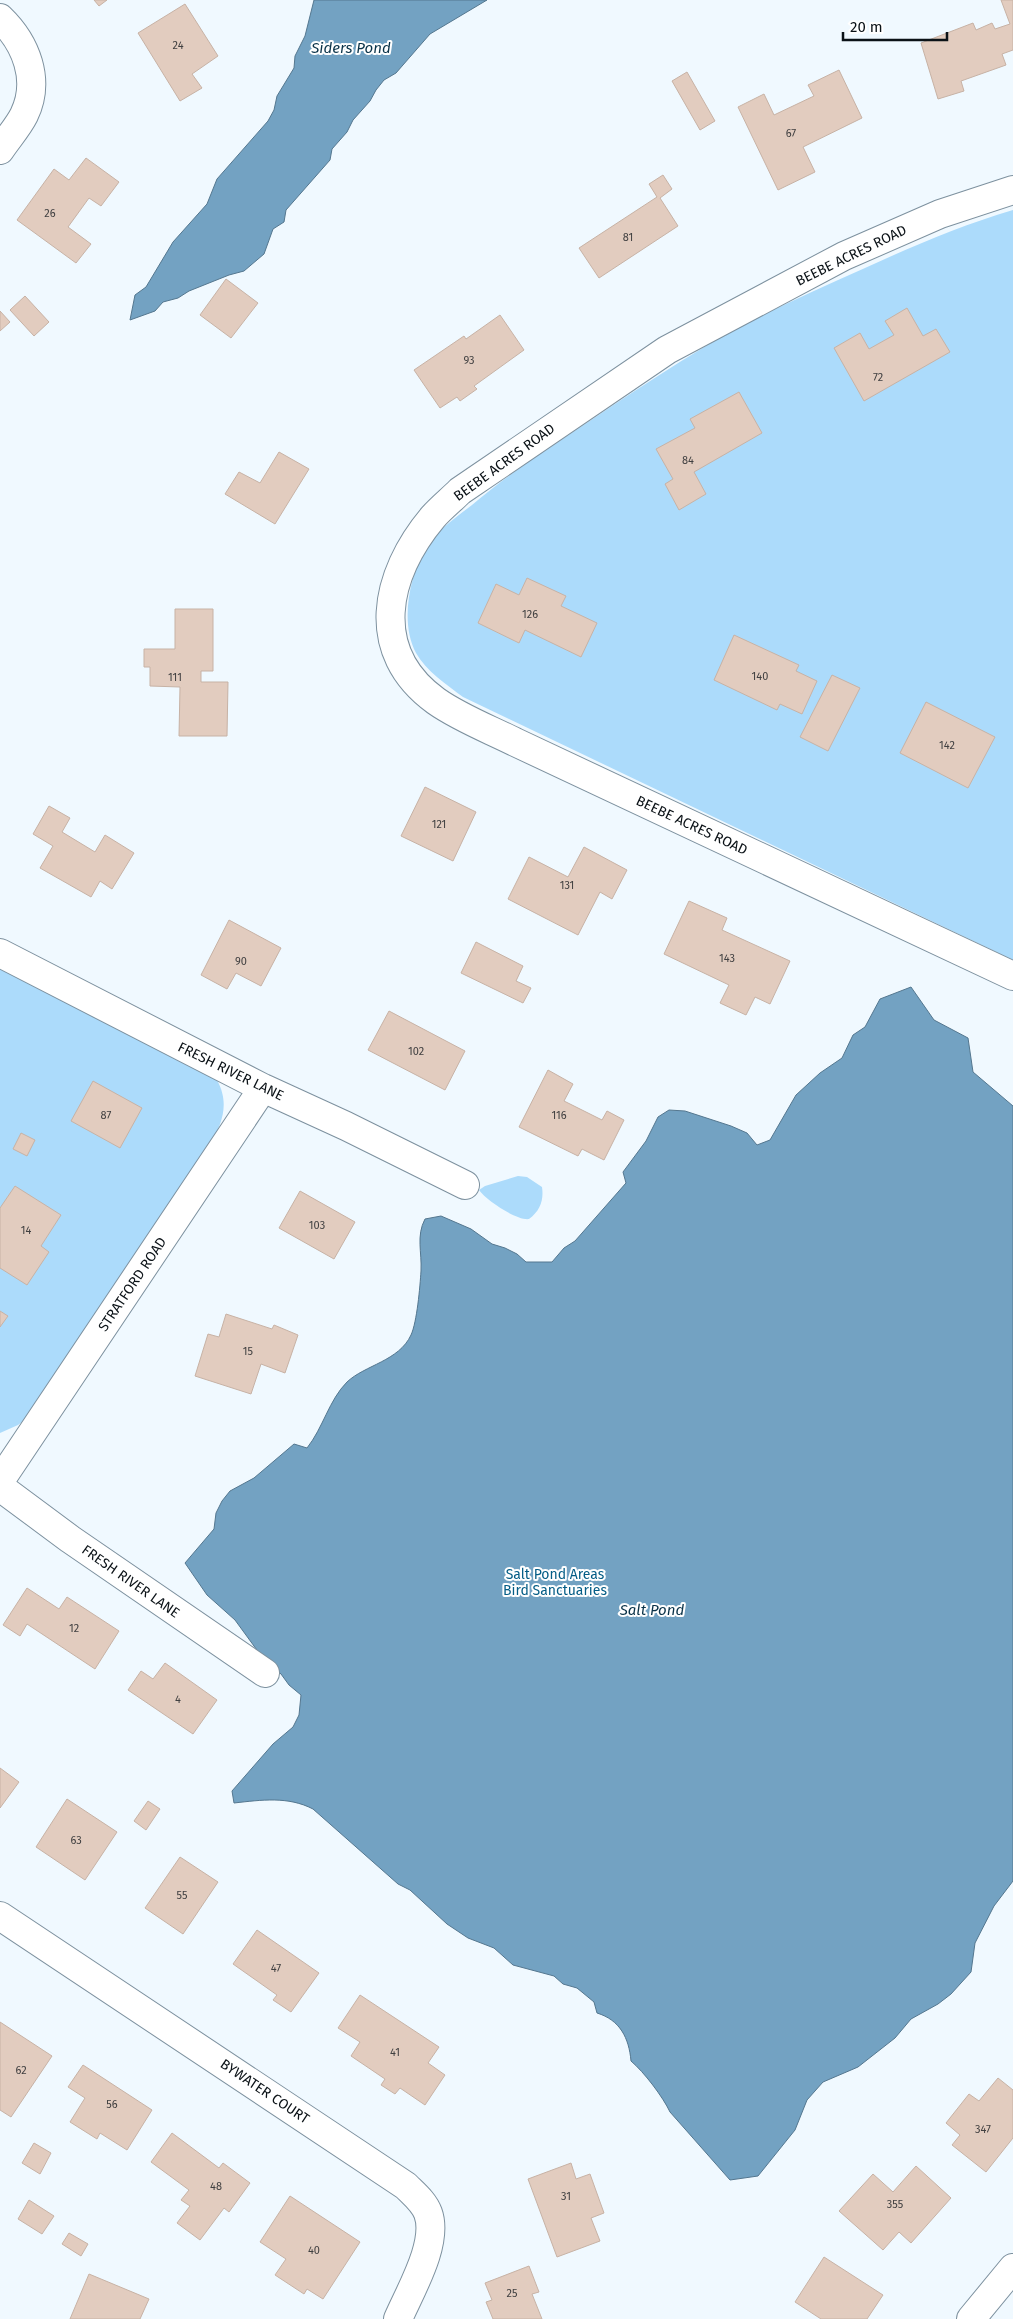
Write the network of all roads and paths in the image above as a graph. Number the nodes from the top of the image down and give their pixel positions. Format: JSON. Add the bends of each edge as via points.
{"nodes":[{"id":1,"x":0,"y":18,"type":"edge"},
{"id":2,"x":0,"y":150,"type":"edge"},
{"id":3,"x":1013,"y":190,"type":"edge"},
{"id":4,"x":0,"y":953,"type":"edge"},
{"id":5,"x":1013,"y":976,"type":"edge"},
{"id":6,"x":263,"y":1088,"type":"junction"},
{"id":7,"x":464,"y":1185,"type":"dead end"},
{"id":8,"x":0,"y":1481,"type":"edge"},
{"id":9,"x":0,"y":1486,"type":"edge"},
{"id":10,"x":265,"y":1673,"type":"dead end"},
{"id":11,"x":0,"y":1916,"type":"edge"},
{"id":12,"x":1013,"y":2268,"type":"edge"},
{"id":13,"x":398,"y":2319,"type":"edge"},
{"id":14,"x":971,"y":2319,"type":"edge"}],
"edges":[{"from":1,"to":2,"type":"street","via":[[12,29],[28,59],[31,95],[24,116]]},
{"from":3,"to":5,"type":"street","name":"BEEBE ACRES ROAD","via":[[940,214],[844,256],[667,350],[460,491],[433,517],[410,551],[389,609],[391,638],[402,664],[415,683],[436,702]]},
{"from":4,"to":6,"type":"street","name":"FRESH RIVER LANE"},
{"from":6,"to":7,"type":"street","name":"FRESH RIVER LANE"},
{"from":6,"to":8,"type":"street","name":"STRATFORD ROAD"},
{"from":9,"to":10,"type":"street","name":"FRESH RIVER LANE","via":[[70,1539]]},
{"from":11,"to":13,"type":"street","name":"BYWATER COURT","via":[[406,2186],[422,2202],[428,2212],[431,2234]]},
{"from":12,"to":14,"type":"street"}]}
